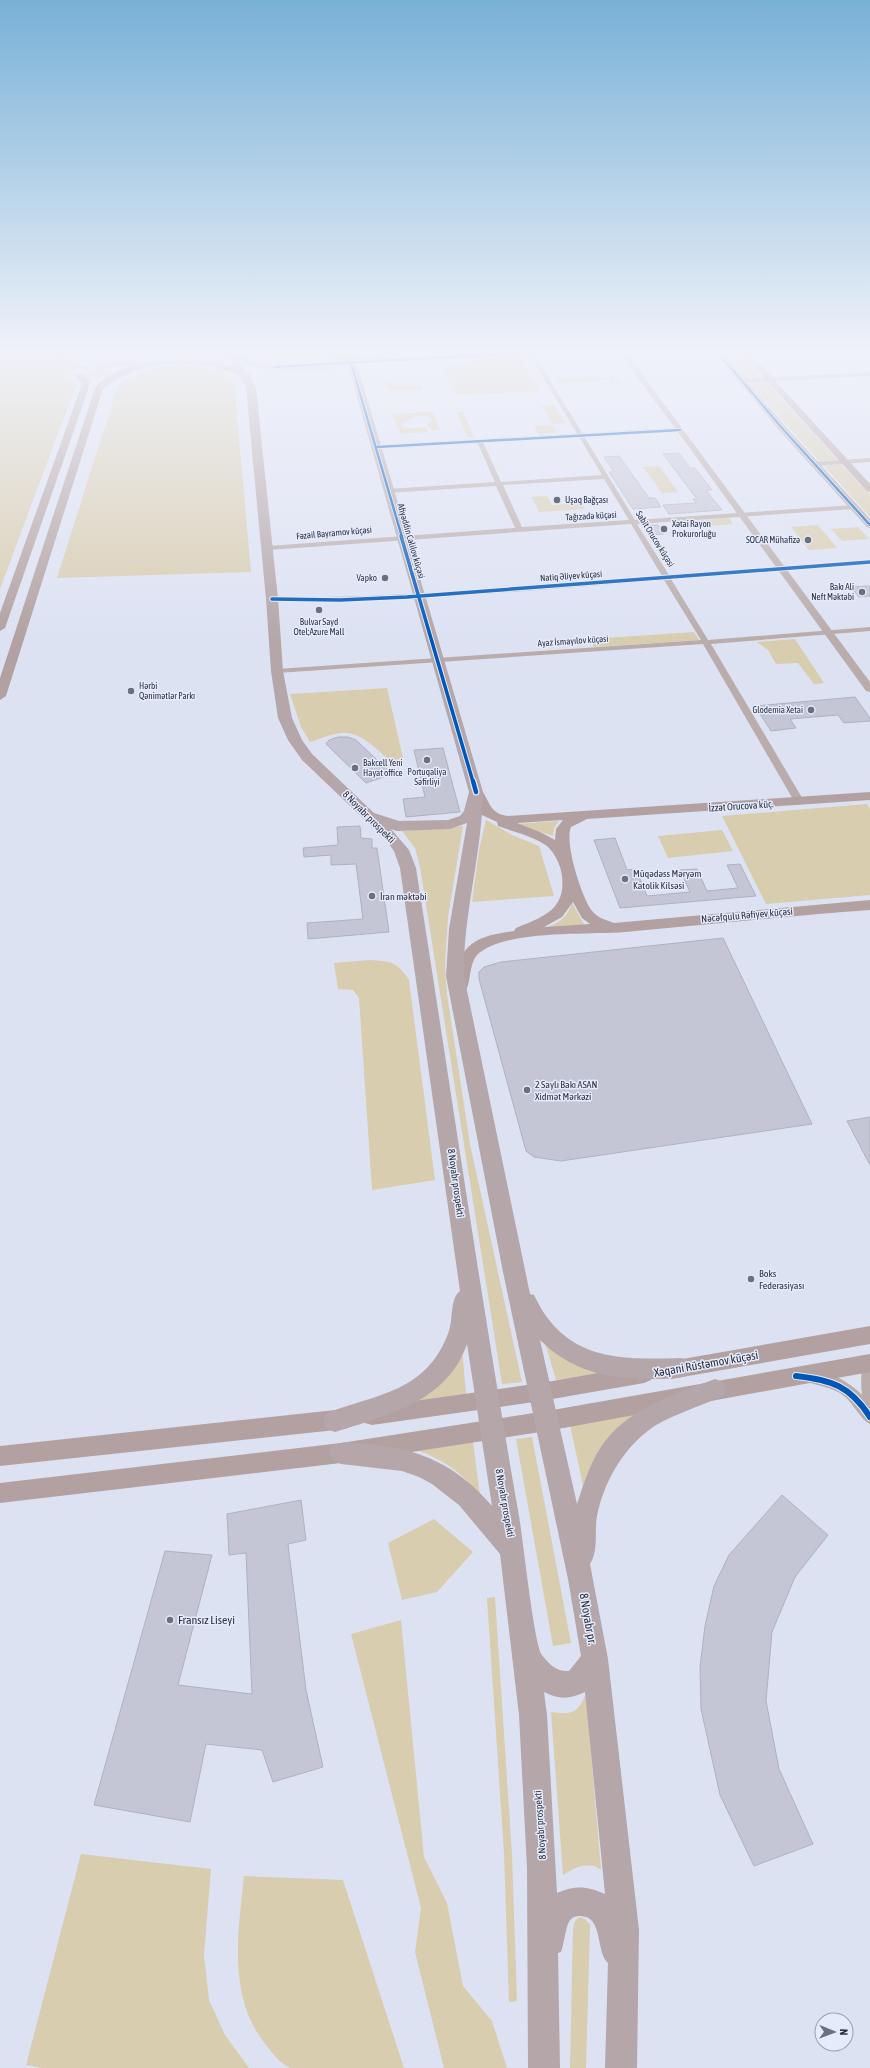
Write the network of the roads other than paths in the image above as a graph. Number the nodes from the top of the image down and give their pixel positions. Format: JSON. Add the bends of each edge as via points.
{"nodes":[{"id":1,"x":64,"y":446,"type":"edge"},
{"id":2,"x":81,"y":446,"type":"edge"},
{"id":3,"x":257,"y":446,"type":"edge"},
{"id":4,"x":407,"y":446,"type":"edge"},
{"id":5,"x":482,"y":446,"type":"edge"},
{"id":6,"x":586,"y":446,"type":"edge"},
{"id":7,"x":691,"y":446,"type":"edge"},
{"id":8,"x":798,"y":446,"type":"edge"},
{"id":9,"x":828,"y":446,"type":"edge"},
{"id":10,"x":376,"y":447,"type":"joint"},
{"id":11,"x":870,"y":460,"type":"edge"},
{"id":12,"x":843,"y":462,"type":"junction"},
{"id":13,"x":814,"y":464,"type":"junction"},
{"id":14,"x":604,"y":477,"type":"junction"},
{"id":15,"x":499,"y":484,"type":"junction"},
{"id":16,"x":870,"y":489,"type":"edge"},
{"id":17,"x":388,"y":491,"type":"junction"},
{"id":18,"x":854,"y":507,"type":"junction"},
{"id":19,"x":743,"y":515,"type":"junction"},
{"id":20,"x":633,"y":522,"type":"junction"},
{"id":21,"x":870,"y":525,"type":"edge"},
{"id":22,"x":519,"y":529,"type":"junction"},
{"id":23,"x":402,"y":537,"type":"junction"},
{"id":24,"x":268,"y":548,"type":"junction"},
{"id":25,"x":870,"y":562,"type":"edge"},
{"id":26,"x":781,"y":567,"type":"junction"},
{"id":27,"x":666,"y":576,"type":"junction"},
{"id":28,"x":419,"y":595,"type":"junction"},
{"id":29,"x":272,"y":599,"type":"junction"},
{"id":30,"x":0,"y":628,"type":"edge"},
{"id":31,"x":870,"y":630,"type":"edge"},
{"id":32,"x":829,"y":632,"type":"junction"},
{"id":33,"x":706,"y":642,"type":"junction"},
{"id":34,"x":437,"y":660,"type":"junction"},
{"id":35,"x":277,"y":671,"type":"junction"},
{"id":36,"x":870,"y":689,"type":"edge"},
{"id":37,"x":0,"y":696,"type":"edge"},
{"id":38,"x":476,"y":792,"type":"junction"},
{"id":39,"x":870,"y":796,"type":"edge"},
{"id":40,"x":799,"y":802,"type":"junction"},
{"id":41,"x":364,"y":809,"type":"junction"},
{"id":42,"x":588,"y":816,"type":"junction"},
{"id":43,"x":493,"y":818,"type":"junction"},
{"id":44,"x":569,"y":872,"type":"junction"},
{"id":45,"x":870,"y":905,"type":"edge"},
{"id":46,"x":625,"y":928,"type":"junction"},
{"id":47,"x":511,"y":936,"type":"junction"},
{"id":48,"x":458,"y":997,"type":"junction"},
{"id":49,"x":468,"y":1267,"type":"junction"},
{"id":50,"x":514,"y":1272,"type":"junction"},
{"id":51,"x":870,"y":1335,"type":"edge"},
{"id":52,"x":870,"y":1363,"type":"edge"},
{"id":53,"x":682,"y":1368,"type":"junction"},
{"id":54,"x":796,"y":1376,"type":"junction"},
{"id":55,"x":715,"y":1390,"type":"junction"},
{"id":56,"x":541,"y":1392,"type":"junction"},
{"id":57,"x":487,"y":1400,"type":"junction"},
{"id":58,"x":870,"y":1400,"type":"edge"},
{"id":59,"x":870,"y":1417,"type":"edge"},
{"id":60,"x":335,"y":1421,"type":"junction"},
{"id":61,"x":547,"y":1421,"type":"junction"},
{"id":62,"x":492,"y":1430,"type":"junction"},
{"id":63,"x":341,"y":1454,"type":"junction"},
{"id":64,"x":0,"y":1456,"type":"edge"},
{"id":65,"x":0,"y":1493,"type":"edge"},
{"id":66,"x":512,"y":1549,"type":"junction"},
{"id":67,"x":581,"y":1579,"type":"junction"},
{"id":68,"x":524,"y":1653,"type":"junction"},
{"id":69,"x":595,"y":1659,"type":"junction"},
{"id":70,"x":544,"y":1974,"type":"junction"},
{"id":71,"x":624,"y":1992,"type":"junction"},
{"id":72,"x":544,"y":2068,"type":"edge"},
{"id":73,"x":621,"y":2068,"type":"edge"}],
"edges":[{"from":1,"to":30,"type":"main road"},
{"from":2,"to":37,"type":"main road"},
{"from":3,"to":24,"type":"highway","name":"8 Noyabr prospekti"},
{"from":4,"to":10,"type":"street"},
{"from":5,"to":15,"type":"street"},
{"from":6,"to":14,"type":"street","name":"Sabit Orucov küçəsi"},
{"from":7,"to":19,"type":"street"},
{"from":8,"to":13,"type":"main road"},
{"from":9,"to":12,"type":"main road"},
{"from":10,"to":17,"type":"highway","name":"Afiyəddin Cəlilov küçəsi"},
{"from":11,"to":12,"type":"street"},
{"from":12,"to":13,"type":"street"},
{"from":12,"to":16,"type":"main road"},
{"from":13,"to":18,"type":"main road"},
{"from":14,"to":15,"type":"street"},
{"from":14,"to":20,"type":"street","name":"Sabit Orucov küçəsi"},
{"from":15,"to":17,"type":"street"},
{"from":15,"to":22,"type":"street"},
{"from":17,"to":23,"type":"highway","name":"Afiyəddin Cəlilov küçəsi"},
{"from":18,"to":19,"type":"street","name":"Tağızadə küçəsi"},
{"from":18,"to":21,"type":"main road"},
{"from":19,"to":20,"type":"street","name":"Tağızadə küçəsi"},
{"from":19,"to":26,"type":"street"},
{"from":20,"to":22,"type":"street","name":"Tağızadə küçəsi"},
{"from":20,"to":27,"type":"street","name":"Sabit Orucov küçəsi"},
{"from":22,"to":23,"type":"street","name":"Tağızadə küçəsi"},
{"from":23,"to":24,"type":"street","name":"Fəzail Bayramov küçəsi"},
{"from":23,"to":28,"type":"highway","name":"Afiyəddin Cəlilov küçəsi"},
{"from":24,"to":29,"type":"highway","name":"8 Noyabr prospekti"},
{"from":25,"to":26,"type":"street","name":"Natiq Əliyev küçəsi"},
{"from":26,"to":27,"type":"street","name":"Natiq Əliyev küçəsi"},
{"from":26,"to":32,"type":"street"},
{"from":27,"to":28,"type":"street","name":"Natiq Əliyev küçəsi"},
{"from":27,"to":33,"type":"street","name":"Sabit Orucov küçəsi"},
{"from":28,"to":29,"type":"street","name":"Natiq Əliyev küçəsi","via":[[340,600]]},
{"from":28,"to":34,"type":"highway","name":"Afiyəddin Cəlilov küçəsi"},
{"from":29,"to":35,"type":"highway","name":"8 Noyabr prospekti"},
{"from":31,"to":32,"type":"street","name":"Ayaz İsmayılov küçəsi"},
{"from":32,"to":33,"type":"street","name":"Ayaz İsmayılov küçəsi"},
{"from":32,"to":36,"type":"street"},
{"from":33,"to":34,"type":"street","name":"Ayaz İsmayılov küçəsi"},
{"from":33,"to":40,"type":"street","name":"Sabit Orucov küçəsi"},
{"from":34,"to":35,"type":"street","name":"Ayaz İsmayılov küçəsi"},
{"from":34,"to":38,"type":"highway","name":"Afiyəddin Cəlilov küçəsi"},
{"from":35,"to":41,"type":"highway","name":"8 Noyabr prospekti","via":[[282,706],[289,730],[295,740],[317,766]]},
{"from":38,"to":41,"type":"highway","via":[[468,816],[450,824],[397,826]]},
{"from":38,"to":43,"type":"main road","via":[[482,806]]},
{"from":38,"to":48,"type":"highway","via":[[476,819],[455,944],[454,962]]},
{"from":39,"to":40,"type":"main road","name":"İzzət Orucova küç."},
{"from":40,"to":42,"type":"main road","name":"İzzət Orucova küç."},
{"from":41,"to":49,"type":"highway","name":"8 Noyabr prospekti","via":[[405,856],[408,868]]},
{"from":42,"to":43,"type":"main road","name":"İzzət Orucova küç.","via":[[508,820]]},
{"from":42,"to":44,"type":"main road","via":[[566,824],[563,828]]},
{"from":43,"to":44,"type":"main road","via":[[552,844]]},
{"from":44,"to":46,"type":"main road","via":[[581,904],[590,919],[602,926]]},
{"from":44,"to":47,"type":"main road","via":[[569,896],[559,910],[540,923]]},
{"from":45,"to":46,"type":"main road","name":"Nəcəfqulu Rəfiyev küçəsi"},
{"from":46,"to":47,"type":"main road"},
{"from":47,"to":48,"type":"main road","via":[[484,944],[470,953]]},
{"from":48,"to":50,"type":"highway"},
{"from":49,"to":57,"type":"highway","name":"8 Noyabr prospekti"},
{"from":49,"to":60,"type":"highway","via":[[465,1313],[459,1338],[438,1374],[424,1388],[409,1396]]},
{"from":50,"to":53,"type":"highway","via":[[536,1320],[562,1348],[595,1364],[628,1370]]},
{"from":50,"to":56,"type":"highway"},
{"from":51,"to":53,"type":"main road","name":"Xəqani Rüstəmov küçəsi"},
{"from":52,"to":54,"type":"main road"},
{"from":52,"to":58,"type":"street"},
{"from":53,"to":56,"type":"main road","name":"Xəqani Rüstəmov küçəsi"},
{"from":54,"to":55,"type":"main road"},
{"from":54,"to":59,"type":"street","via":[[824,1379],[846,1388],[863,1405]]},
{"from":55,"to":61,"type":"main road"},
{"from":55,"to":67,"type":"highway","via":[[646,1419],[614,1448],[598,1478],[585,1516]]},
{"from":56,"to":57,"type":"main road","name":"Xəqani Rüstəmov küçəsi"},
{"from":56,"to":61,"type":"highway"},
{"from":57,"to":60,"type":"main road"},
{"from":57,"to":62,"type":"highway","name":"8 Noyabr prospekti"},
{"from":60,"to":64,"type":"main road"},
{"from":61,"to":62,"type":"main road"},
{"from":61,"to":67,"type":"highway"},
{"from":62,"to":63,"type":"main road"},
{"from":62,"to":66,"type":"highway","name":"8 Noyabr prospekti"},
{"from":63,"to":65,"type":"main road"},
{"from":63,"to":66,"type":"highway","via":[[385,1457],[411,1462],[435,1472],[476,1505]]},
{"from":66,"to":68,"type":"highway","name":"8 Noyabr prospekti"},
{"from":67,"to":69,"type":"highway","name":"8 Noyabr pr."},
{"from":68,"to":69,"type":"highway","via":[[541,1676],[552,1683],[571,1685],[579,1680]]},
{"from":68,"to":70,"type":"highway","name":"8 Noyabr prospekti","via":[[533,1716],[538,1793]]},
{"from":69,"to":71,"type":"highway","via":[[620,1878],[624,1930]]},
{"from":70,"to":71,"type":"highway","via":[[557,1912],[566,1904],[579,1900],[594,1904],[604,1913],[618,1954]]},
{"from":70,"to":72,"type":"highway","name":"8 Noyabr prospekti"},
{"from":71,"to":73,"type":"highway"}]}
